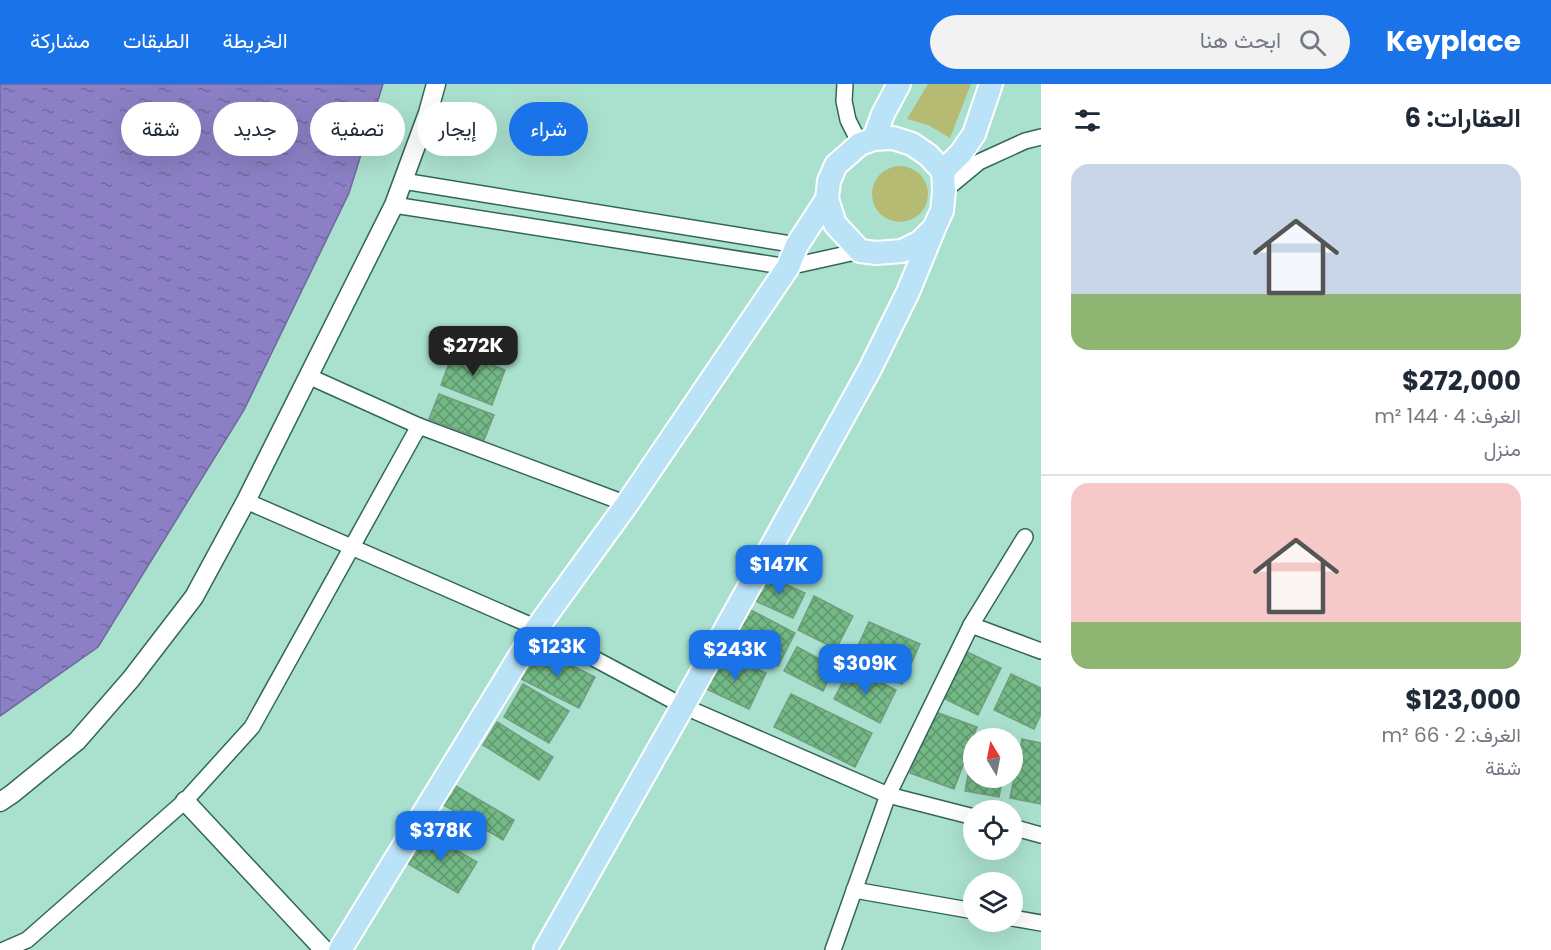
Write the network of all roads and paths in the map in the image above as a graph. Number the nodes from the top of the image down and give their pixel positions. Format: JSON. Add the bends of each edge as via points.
{"nodes":[{"id":1,"x":436,"y":84,"type":"edge"},
{"id":2,"x":844,"y":84,"type":"edge"},
{"id":3,"x":899,"y":84,"type":"edge"},
{"id":4,"x":991,"y":84,"type":"edge"},
{"id":5,"x":1041,"y":137,"type":"edge"},
{"id":6,"x":867,"y":141,"type":"junction"},
{"id":7,"x":403,"y":180,"type":"junction"},
{"id":8,"x":943,"y":181,"type":"junction"},
{"id":9,"x":827,"y":199,"type":"junction"},
{"id":10,"x":394,"y":205,"type":"junction"},
{"id":11,"x":934,"y":228,"type":"junction"},
{"id":12,"x":797,"y":245,"type":"junction"},
{"id":13,"x":860,"y":251,"type":"junction"},
{"id":14,"x":788,"y":267,"type":"junction"},
{"id":15,"x":308,"y":376,"type":"junction"},
{"id":16,"x":419,"y":426,"type":"junction"},
{"id":17,"x":246,"y":501,"type":"junction"},
{"id":18,"x":627,"y":504,"type":"junction"},
{"id":19,"x":1025,"y":537,"type":"dead end"},
{"id":20,"x":352,"y":549,"type":"junction"},
{"id":21,"x":971,"y":624,"type":"junction"},
{"id":22,"x":537,"y":628,"type":"junction"},
{"id":23,"x":1041,"y":651,"type":"edge"},
{"id":24,"x":683,"y":706,"type":"junction"},
{"id":25,"x":888,"y":795,"type":"junction"},
{"id":26,"x":184,"y":801,"type":"junction"},
{"id":27,"x":0,"y":802,"type":"edge"},
{"id":28,"x":963,"y":814,"type":"edge"},
{"id":29,"x":1023,"y":830,"type":"edge"},
{"id":30,"x":1041,"y":835,"type":"edge"},
{"id":31,"x":854,"y":890,"type":"junction"},
{"id":32,"x":963,"y":909,"type":"edge"},
{"id":33,"x":1023,"y":920,"type":"edge"},
{"id":34,"x":1041,"y":922,"type":"edge"},
{"id":35,"x":28,"y":945,"type":"edge"},
{"id":36,"x":4,"y":950,"type":"edge"},
{"id":37,"x":324,"y":950,"type":"edge"},
{"id":38,"x":340,"y":950,"type":"edge"},
{"id":39,"x":545,"y":950,"type":"edge"},
{"id":40,"x":833,"y":950,"type":"edge"}],
"edges":[{"from":1,"to":7,"type":"street"},
{"from":2,"to":6,"type":"street","via":[[848,120]]},
{"from":3,"to":6,"type":"main road"},
{"from":4,"to":8,"type":"main road","via":[[974,134]]},
{"from":5,"to":8,"type":"street"},
{"from":6,"to":8,"type":"main road","via":[[893,138],[912,144],[928,155]]},
{"from":6,"to":9,"type":"main road","via":[[836,165]]},
{"from":7,"to":10,"type":"street"},
{"from":7,"to":12,"type":"street"},
{"from":8,"to":11,"type":"main road","via":[[942,211]]},
{"from":9,"to":12,"type":"main road"},
{"from":9,"to":13,"type":"main road","via":[[835,224]]},
{"from":10,"to":14,"type":"street"},
{"from":10,"to":15,"type":"street"},
{"from":11,"to":13,"type":"main road","via":[[920,242],[902,251]]},
{"from":11,"to":24,"type":"main road","via":[[870,369]]},
{"from":12,"to":14,"type":"main road"},
{"from":13,"to":14,"type":"street"},
{"from":14,"to":18,"type":"main road"},
{"from":15,"to":16,"type":"street"},
{"from":15,"to":17,"type":"street"},
{"from":16,"to":18,"type":"street"},
{"from":16,"to":20,"type":"street"},
{"from":17,"to":20,"type":"street"},
{"from":17,"to":27,"type":"street","via":[[194,597],[131,679],[77,741]]},
{"from":18,"to":22,"type":"main road"},
{"from":19,"to":21,"type":"street"},
{"from":20,"to":22,"type":"street"},
{"from":20,"to":26,"type":"street","via":[[252,727]]},
{"from":21,"to":23,"type":"street"},
{"from":21,"to":25,"type":"street"},
{"from":22,"to":24,"type":"street"},
{"from":22,"to":38,"type":"main road"},
{"from":24,"to":25,"type":"street"},
{"from":24,"to":39,"type":"main road"},
{"from":25,"to":28,"type":"street"},
{"from":25,"to":31,"type":"street"},
{"from":26,"to":35,"type":"street"},
{"from":26,"to":37,"type":"street"},
{"from":29,"to":30,"type":"street"},
{"from":31,"to":32,"type":"street"},
{"from":31,"to":40,"type":"street"},
{"from":33,"to":34,"type":"street"},
{"from":35,"to":36,"type":"street"}]}
